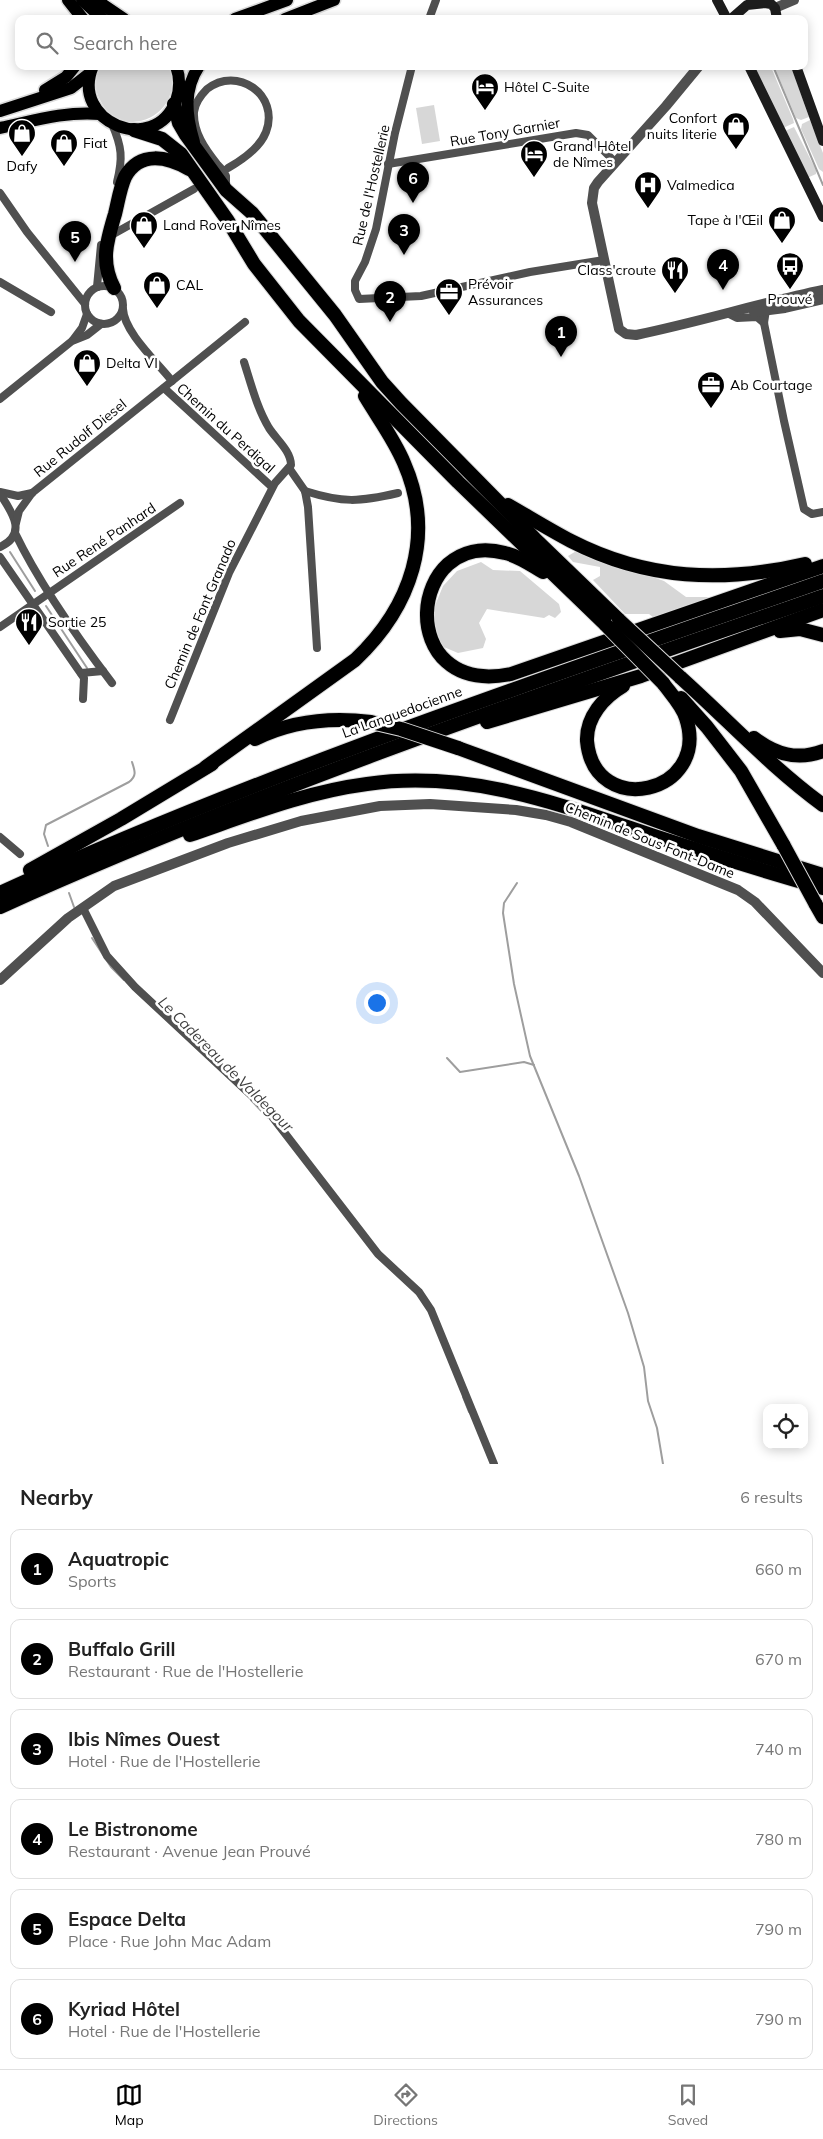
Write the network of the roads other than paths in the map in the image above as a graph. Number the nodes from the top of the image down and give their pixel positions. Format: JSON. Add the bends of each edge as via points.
{"nodes":[{"id":1,"x":96,"y":0,"type":"edge"},
{"id":2,"x":287,"y":0,"type":"edge"},
{"id":3,"x":299,"y":0,"type":"edge"},
{"id":4,"x":334,"y":0,"type":"edge"},
{"id":5,"x":436,"y":0,"type":"edge"},
{"id":6,"x":717,"y":0,"type":"edge"},
{"id":7,"x":794,"y":0,"type":"edge"},
{"id":8,"x":75,"y":7,"type":"edge"},
{"id":9,"x":774,"y":11,"type":"edge"},
{"id":10,"x":94,"y":15,"type":"edge"},
{"id":11,"x":118,"y":15,"type":"edge"},
{"id":12,"x":246,"y":15,"type":"edge"},
{"id":13,"x":260,"y":15,"type":"edge"},
{"id":14,"x":296,"y":15,"type":"edge"},
{"id":15,"x":430,"y":15,"type":"edge"},
{"id":16,"x":726,"y":15,"type":"edge"},
{"id":17,"x":734,"y":15,"type":"edge"},
{"id":18,"x":72,"y":70,"type":"edge"},
{"id":19,"x":91,"y":70,"type":"edge"},
{"id":20,"x":177,"y":70,"type":"edge"},
{"id":21,"x":187,"y":70,"type":"edge"},
{"id":22,"x":196,"y":70,"type":"edge"},
{"id":23,"x":411,"y":70,"type":"edge"},
{"id":24,"x":696,"y":70,"type":"edge"},
{"id":25,"x":751,"y":70,"type":"edge"},
{"id":26,"x":797,"y":70,"type":"edge"},
{"id":27,"x":179,"y":83,"type":"junction"},
{"id":28,"x":174,"y":104,"type":"junction"},
{"id":29,"x":5,"y":110,"type":"edge"},
{"id":30,"x":100,"y":114,"type":"junction"},
{"id":31,"x":112,"y":124,"type":"junction"},
{"id":32,"x":0,"y":128,"type":"edge"},
{"id":33,"x":134,"y":130,"type":"junction"},
{"id":34,"x":823,"y":141,"type":"edge"},
{"id":35,"x":195,"y":146,"type":"junction"},
{"id":36,"x":614,"y":162,"type":"junction"},
{"id":37,"x":388,"y":164,"type":"junction"},
{"id":38,"x":228,"y":168,"type":"dead end"},
{"id":39,"x":194,"y":171,"type":"junction"},
{"id":40,"x":194,"y":189,"type":"dead end"},
{"id":41,"x":226,"y":190,"type":"junction"},
{"id":42,"x":0,"y":193,"type":"edge"},
{"id":43,"x":823,"y":217,"type":"edge"},
{"id":44,"x":105,"y":239,"type":"junction"},
{"id":45,"x":604,"y":260,"type":"junction"},
{"id":46,"x":0,"y":282,"type":"edge"},
{"id":47,"x":72,"y":286,"type":"junction"},
{"id":48,"x":114,"y":288,"type":"junction"},
{"id":49,"x":93,"y":289,"type":"junction"},
{"id":50,"x":823,"y":290,"type":"edge"},
{"id":51,"x":823,"y":299,"type":"edge"},
{"id":52,"x":85,"y":304,"type":"junction"},
{"id":53,"x":123,"y":309,"type":"junction"},
{"id":54,"x":766,"y":310,"type":"junction"},
{"id":55,"x":52,"y":312,"type":"dead end"},
{"id":56,"x":87,"y":314,"type":"junction"},
{"id":57,"x":727,"y":315,"type":"junction"},
{"id":58,"x":112,"y":322,"type":"junction"},
{"id":59,"x":245,"y":322,"type":"dead end"},
{"id":60,"x":764,"y":323,"type":"junction"},
{"id":61,"x":101,"y":324,"type":"junction"},
{"id":62,"x":130,"y":330,"type":"junction"},
{"id":63,"x":72,"y":341,"type":"junction"},
{"id":64,"x":244,"y":362,"type":"dead end"},
{"id":65,"x":349,"y":372,"type":"junction"},
{"id":66,"x":172,"y":380,"type":"junction"},
{"id":67,"x":164,"y":388,"type":"junction"},
{"id":68,"x":0,"y":399,"type":"edge"},
{"id":69,"x":289,"y":468,"type":"junction"},
{"id":70,"x":272,"y":487,"type":"junction"},
{"id":71,"x":485,"y":488,"type":"junction"},
{"id":72,"x":305,"y":492,"type":"junction"},
{"id":73,"x":0,"y":493,"type":"edge"},
{"id":74,"x":32,"y":493,"type":"junction"},
{"id":75,"x":398,"y":493,"type":"dead end"},
{"id":76,"x":180,"y":503,"type":"dead end"},
{"id":77,"x":823,"y":512,"type":"edge"},
{"id":78,"x":16,"y":523,"type":"junction"},
{"id":79,"x":15,"y":533,"type":"junction"},
{"id":80,"x":0,"y":547,"type":"edge"},
{"id":81,"x":0,"y":557,"type":"edge"},
{"id":82,"x":823,"y":560,"type":"edge"},
{"id":83,"x":823,"y":566,"type":"edge"},
{"id":84,"x":823,"y":581,"type":"edge"},
{"id":85,"x":565,"y":585,"type":"junction"},
{"id":86,"x":49,"y":592,"type":"junction"},
{"id":87,"x":823,"y":596,"type":"edge"},
{"id":88,"x":33,"y":605,"type":"junction"},
{"id":89,"x":823,"y":610,"type":"edge"},
{"id":90,"x":613,"y":622,"type":"junction"},
{"id":91,"x":0,"y":627,"type":"edge"},
{"id":92,"x":823,"y":635,"type":"edge"},
{"id":93,"x":757,"y":636,"type":"junction"},
{"id":94,"x":316,"y":648,"type":"dead end"},
{"id":95,"x":103,"y":671,"type":"junction"},
{"id":96,"x":81,"y":673,"type":"junction"},
{"id":97,"x":641,"y":676,"type":"junction"},
{"id":98,"x":112,"y":683,"type":"dead end"},
{"id":99,"x":664,"y":683,"type":"junction"},
{"id":100,"x":83,"y":699,"type":"dead end"},
{"id":101,"x":723,"y":716,"type":"junction"},
{"id":102,"x":170,"y":720,"type":"dead end"},
{"id":103,"x":391,"y":748,"type":"junction"},
{"id":104,"x":823,"y":751,"type":"edge"},
{"id":105,"x":206,"y":768,"type":"junction"},
{"id":106,"x":823,"y":805,"type":"edge"},
{"id":107,"x":0,"y":837,"type":"edge"},
{"id":108,"x":152,"y":841,"type":"junction"},
{"id":109,"x":20,"y":854,"type":"dead end"},
{"id":110,"x":823,"y":875,"type":"edge"},
{"id":111,"x":0,"y":887,"type":"edge"},
{"id":112,"x":823,"y":888,"type":"edge"},
{"id":113,"x":0,"y":893,"type":"edge"},
{"id":114,"x":0,"y":907,"type":"edge"},
{"id":115,"x":83,"y":908,"type":"junction"},
{"id":116,"x":823,"y":917,"type":"edge"},
{"id":117,"x":823,"y":973,"type":"edge"},
{"id":118,"x":0,"y":980,"type":"edge"},
{"id":119,"x":494,"y":1464,"type":"edge"}],
"edges":[{"from":1,"to":11,"type":"main road"},
{"from":2,"to":12,"type":"main road"},
{"from":3,"to":13,"type":"main road"},
{"from":4,"to":14,"type":"main road"},
{"from":5,"to":15,"type":"street"},
{"from":6,"to":16,"type":"main road"},
{"from":7,"to":9,"type":"street"},
{"from":8,"to":10,"type":"main road"},
{"from":9,"to":17,"type":"main road","via":[[747,5]]},
{"from":18,"to":29,"type":"main road","via":[[52,88],[24,98]]},
{"from":19,"to":29,"type":"main road","via":[[71,88]]},
{"from":19,"to":30,"type":"main road","via":[[88,87],[92,103]]},
{"from":20,"to":27,"type":"main road"},
{"from":21,"to":27,"type":"main road"},
{"from":22,"to":35,"type":"main road","via":[[187,102],[187,121]]},
{"from":23,"to":37,"type":"street","name":"Rue de l'Hostellerie"},
{"from":24,"to":36,"type":"street"},
{"from":25,"to":43,"type":"main road"},
{"from":26,"to":34,"type":"main road"},
{"from":27,"to":28,"type":"main road"},
{"from":28,"to":33,"type":"main road","via":[[165,118],[155,125]]},
{"from":28,"to":35,"type":"highway","via":[[179,123]]},
{"from":30,"to":31,"type":"main road"},
{"from":30,"to":32,"type":"main road","via":[[78,113]]},
{"from":31,"to":33,"type":"main road"},
{"from":31,"to":44,"type":"street","via":[[122,156]]},
{"from":33,"to":39,"type":"highway","via":[[154,135],[171,145]]},
{"from":35,"to":41,"type":"highway"},
{"from":36,"to":37,"type":"street","name":"Rue Tony Garnier","via":[[588,135],[576,133]]},
{"from":36,"to":45,"type":"street","via":[[592,194]]},
{"from":37,"to":45,"type":"street","name":"Rue de l'Hostellerie","via":[[376,229],[355,281],[359,299],[421,296],[530,272]]},
{"from":38,"to":41,"type":"street","via":[[260,143],[268,121],[268,110],[258,90],[236,80],[225,80],[212,86],[203,93],[194,111],[197,132],[226,174]]},
{"from":39,"to":44,"type":"highway","via":[[176,161],[161,158],[146,159],[133,167],[123,183]]},
{"from":39,"to":65,"type":"highway","via":[[254,264],[299,321]]},
{"from":40,"to":44,"type":"street"},
{"from":41,"to":71,"type":"highway","via":[[252,213],[298,268],[388,389]]},
{"from":42,"to":47,"type":"street","via":[[27,232]]},
{"from":44,"to":48,"type":"highway","via":[[107,275]]},
{"from":44,"to":49,"type":"street"},
{"from":45,"to":57,"type":"street","via":[[617,323],[626,334],[636,335]]},
{"from":46,"to":55,"type":"street"},
{"from":47,"to":49,"type":"street"},
{"from":47,"to":52,"type":"street"},
{"from":48,"to":49,"type":"street"},
{"from":48,"to":53,"type":"street","via":[[122,297]]},
{"from":49,"to":52,"type":"street"},
{"from":50,"to":57,"type":"street"},
{"from":51,"to":54,"type":"street"},
{"from":52,"to":56,"type":"street"},
{"from":53,"to":58,"type":"street"},
{"from":53,"to":62,"type":"street"},
{"from":54,"to":57,"type":"street"},
{"from":54,"to":60,"type":"street"},
{"from":56,"to":61,"type":"street"},
{"from":56,"to":63,"type":"street"},
{"from":57,"to":60,"type":"street","via":[[757,317]]},
{"from":58,"to":61,"type":"street"},
{"from":58,"to":62,"type":"street"},
{"from":59,"to":66,"type":"street","name":"Rue Rudolf Diesel"},
{"from":60,"to":77,"type":"street","via":[[804,509],[812,514]]},
{"from":61,"to":63,"type":"street"},
{"from":62,"to":66,"type":"street"},
{"from":63,"to":68,"type":"street"},
{"from":64,"to":69,"type":"street","via":[[269,428],[291,461]]},
{"from":65,"to":85,"type":"highway"},
{"from":65,"to":105,"type":"highway","via":[[396,447],[414,491],[418,540],[407,588],[389,623],[355,660]]},
{"from":66,"to":67,"type":"street","name":"Rue Rudolf Diesel"},
{"from":67,"to":70,"type":"street","name":"Chemin du Perdigal"},
{"from":67,"to":74,"type":"street","name":"Rue Rudolf Diesel"},
{"from":69,"to":70,"type":"street","name":"Chemin de Font Granado"},
{"from":69,"to":72,"type":"street"},
{"from":70,"to":102,"type":"street","name":"Chemin de Font Granado","via":[[229,572]]},
{"from":71,"to":82,"type":"highway","via":[[503,502],[572,541],[646,569],[678,574],[737,576]]},
{"from":71,"to":90,"type":"highway"},
{"from":72,"to":75,"type":"street","via":[[333,500],[355,501]]},
{"from":72,"to":94,"type":"street"},
{"from":73,"to":74,"type":"street","via":[[18,496]]},
{"from":73,"to":78,"type":"street"},
{"from":74,"to":78,"type":"street","name":"Rue Rudolf Diesel"},
{"from":76,"to":86,"type":"street","name":"Rue René Panhard"},
{"from":78,"to":79,"type":"street"},
{"from":79,"to":80,"type":"street"},
{"from":79,"to":86,"type":"street"},
{"from":81,"to":88,"type":"street"},
{"from":83,"to":85,"type":"highway","via":[[501,676],[482,677],[459,670],[437,651],[429,634],[426,615],[430,589],[445,568],[465,555],[504,552]]},
{"from":84,"to":113,"type":"highway","name":"La Languedocienne","via":[[340,752],[104,846]]},
{"from":85,"to":90,"type":"highway"},
{"from":86,"to":88,"type":"street","name":"Rue René Panhard"},
{"from":86,"to":95,"type":"street"},
{"from":87,"to":103,"type":"highway"},
{"from":88,"to":91,"type":"street","name":"Rue René Panhard"},
{"from":88,"to":96,"type":"street"},
{"from":89,"to":93,"type":"highway"},
{"from":90,"to":99,"type":"highway","bridge":true},
{"from":90,"to":101,"type":"highway","bridge":true},
{"from":92,"to":93,"type":"highway","via":[[800,629]]},
{"from":93,"to":97,"type":"highway"},
{"from":95,"to":96,"type":"street"},
{"from":95,"to":98,"type":"street"},
{"from":96,"to":100,"type":"street","via":[[84,678]]},
{"from":97,"to":99,"type":"highway","via":[[604,700],[595,712],[587,735],[588,748],[598,770],[622,788],[634,791],[658,787],[677,771],[688,753],[690,730],[686,716]]},
{"from":97,"to":103,"type":"highway"},
{"from":99,"to":116,"type":"highway","bridge":true,"via":[[684,700],[726,750],[750,786]]},
{"from":101,"to":104,"type":"highway","via":[[774,751],[798,756]]},
{"from":101,"to":106,"type":"highway","via":[[759,753]]},
{"from":103,"to":108,"type":"highway"},
{"from":105,"to":110,"type":"highway","bridge":true,"via":[[258,738],[292,725],[336,719],[371,722],[458,748],[698,836]]},
{"from":105,"to":111,"type":"highway","via":[[121,820]]},
{"from":107,"to":109,"type":"street"},
{"from":108,"to":112,"type":"highway","via":[[190,835],[281,803],[331,790],[369,783],[448,782],[499,788],[551,801]]},
{"from":108,"to":114,"type":"highway"},
{"from":115,"to":117,"type":"street","name":"Chemin de Sous Font-Dame","via":[[114,886],[228,843],[301,821],[380,806],[430,804],[516,810],[571,822],[738,890],[755,902]]},
{"from":115,"to":118,"type":"street","name":"Chemin de Sous Font-Dame"},
{"from":115,"to":119,"type":"street","via":[[107,956],[267,1110],[378,1254],[419,1292],[431,1310]]}]}
